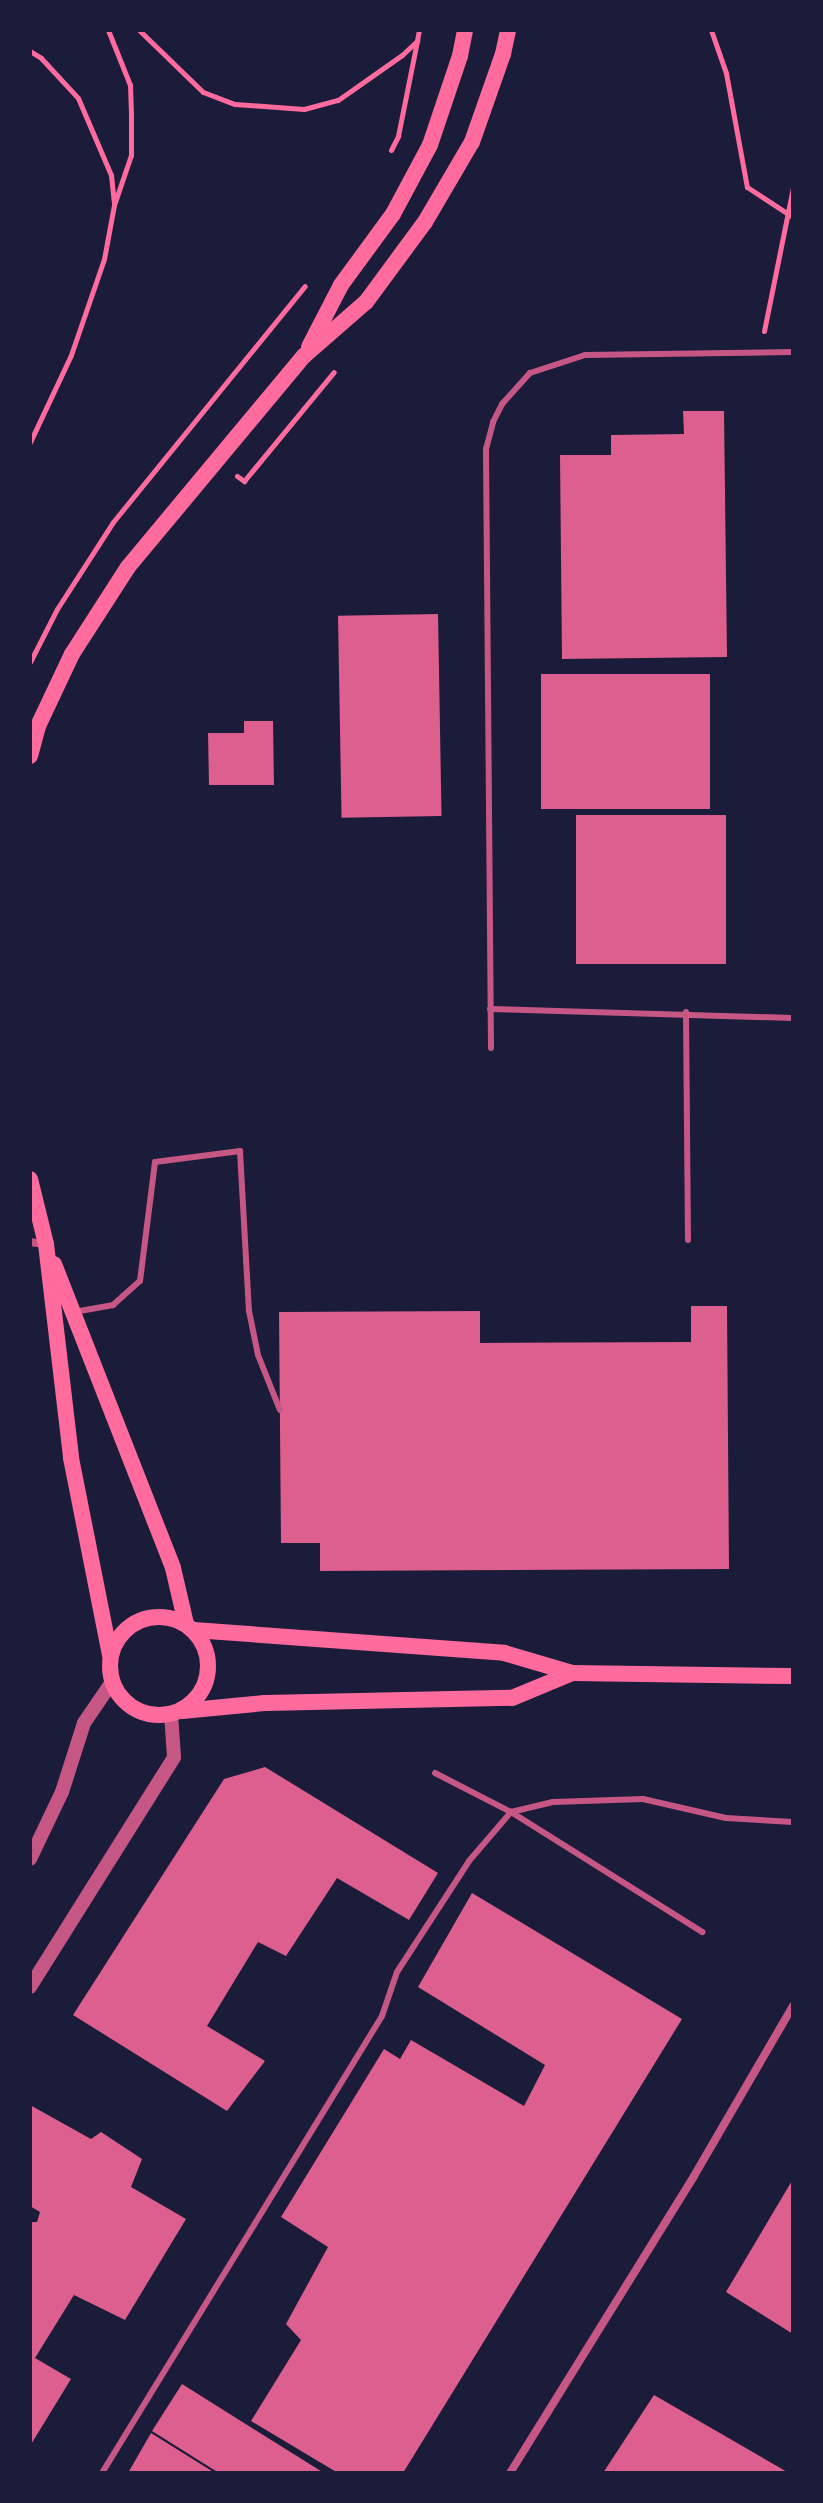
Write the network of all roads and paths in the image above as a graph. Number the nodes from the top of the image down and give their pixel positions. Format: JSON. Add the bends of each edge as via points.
{"nodes":[{"id":1,"x":108,"y":30,"type":"edge"},
{"id":2,"x":139,"y":30,"type":"edge"},
{"id":3,"x":419,"y":30,"type":"edge"},
{"id":4,"x":465,"y":30,"type":"edge"},
{"id":5,"x":508,"y":30,"type":"edge"},
{"id":6,"x":711,"y":30,"type":"edge"},
{"id":7,"x":417,"y":41,"type":"junction"},
{"id":8,"x":30,"y":51,"type":"edge"},
{"id":9,"x":386,"y":160,"type":"dead end"},
{"id":10,"x":793,"y":187,"type":"edge"},
{"id":11,"x":114,"y":205,"type":"junction"},
{"id":12,"x":790,"y":216,"type":"edge"},
{"id":13,"x":315,"y":273,"type":"dead end"},
{"id":14,"x":760,"y":352,"type":"junction"},
{"id":15,"x":793,"y":352,"type":"edge"},
{"id":16,"x":304,"y":356,"type":"junction"},
{"id":17,"x":30,"y":442,"type":"edge"},
{"id":18,"x":30,"y":662,"type":"edge"},
{"id":19,"x":30,"y":756,"type":"edge"},
{"id":20,"x":490,"y":1009,"type":"junction"},
{"id":21,"x":686,"y":1012,"type":"junction"},
{"id":22,"x":793,"y":1018,"type":"edge"},
{"id":23,"x":491,"y":1048,"type":"dead end"},
{"id":24,"x":30,"y":1179,"type":"edge"},
{"id":25,"x":688,"y":1240,"type":"dead end"},
{"id":26,"x":38,"y":1243,"type":"edge"},
{"id":27,"x":74,"y":1312,"type":"junction"},
{"id":28,"x":280,"y":1410,"type":"dead end"},
{"id":29,"x":190,"y":1627,"type":"junction"},
{"id":30,"x":110,"y":1655,"type":"junction"},
{"id":31,"x":572,"y":1673,"type":"junction"},
{"id":32,"x":793,"y":1676,"type":"edge"},
{"id":33,"x":112,"y":1682,"type":"junction"},
{"id":34,"x":177,"y":1713,"type":"junction"},
{"id":35,"x":435,"y":1773,"type":"dead end"},
{"id":36,"x":511,"y":1812,"type":"junction"},
{"id":37,"x":793,"y":1822,"type":"edge"},
{"id":38,"x":30,"y":1859,"type":"edge"},
{"id":39,"x":702,"y":1932,"type":"dead end"},
{"id":40,"x":30,"y":1987,"type":"edge"},
{"id":41,"x":793,"y":2006,"type":"edge"},
{"id":42,"x":102,"y":2473,"type":"edge"},
{"id":43,"x":510,"y":2473,"type":"edge"}],
"edges":[{"from":1,"to":11,"type":"path","via":[[130,85],[131,155]]},
{"from":2,"to":7,"type":"path","via":[[203,92],[235,104],[304,109],[338,100]]},
{"from":3,"to":7,"type":"path"},
{"from":4,"to":16,"type":"main road","via":[[430,145],[393,214],[341,285]]},
{"from":5,"to":16,"type":"main road","via":[[472,142],[425,222],[366,302]]},
{"from":6,"to":12,"type":"path","via":[[726,73],[747,187]]},
{"from":7,"to":9,"type":"path","via":[[398,136]]},
{"from":8,"to":11,"type":"path","via":[[78,98],[111,175]]},
{"from":10,"to":12,"type":"path"},
{"from":11,"to":17,"type":"path","via":[[104,259],[71,355]]},
{"from":12,"to":14,"type":"path"},
{"from":13,"to":18,"type":"path","via":[[113,522]]},
{"from":14,"to":15,"type":"lane"},
{"from":14,"to":20,"type":"lane","via":[[585,355],[530,373],[493,422],[486,449]]},
{"from":16,"to":19,"type":"main road","via":[[128,567],[72,654],[38,726]]},
{"from":20,"to":21,"type":"lane"},
{"from":20,"to":23,"type":"lane"},
{"from":21,"to":22,"type":"lane"},
{"from":21,"to":25,"type":"lane"},
{"from":24,"to":26,"type":"main road"},
{"from":26,"to":27,"type":"main road"},
{"from":26,"to":30,"type":"main road","via":[[71,1458]]},
{"from":27,"to":28,"type":"lane","via":[[113,1305],[140,1281],[155,1162],[240,1151],[249,1311],[258,1355]]},
{"from":27,"to":29,"type":"main road","via":[[173,1568]]},
{"from":29,"to":30,"type":"main road","via":[[167,1617],[149,1617],[131,1625]]},
{"from":29,"to":31,"type":"main road","via":[[504,1653]]},
{"from":29,"to":34,"type":"main road","via":[[205,1646],[208,1673],[197,1699]]},
{"from":30,"to":33,"type":"main road"},
{"from":31,"to":32,"type":"main road"},
{"from":31,"to":34,"type":"main road","via":[[512,1698],[265,1703]]},
{"from":33,"to":34,"type":"main road","via":[[135,1710]]},
{"from":33,"to":38,"type":"street","via":[[84,1723],[62,1792]]},
{"from":34,"to":40,"type":"street","via":[[174,1757]]},
{"from":35,"to":36,"type":"lane"},
{"from":36,"to":37,"type":"lane","via":[[553,1802],[643,1799],[726,1818]]},
{"from":36,"to":39,"type":"lane"},
{"from":36,"to":42,"type":"lane","via":[[469,1861],[397,1972],[382,2016]]},
{"from":41,"to":43,"type":"street"}]}
